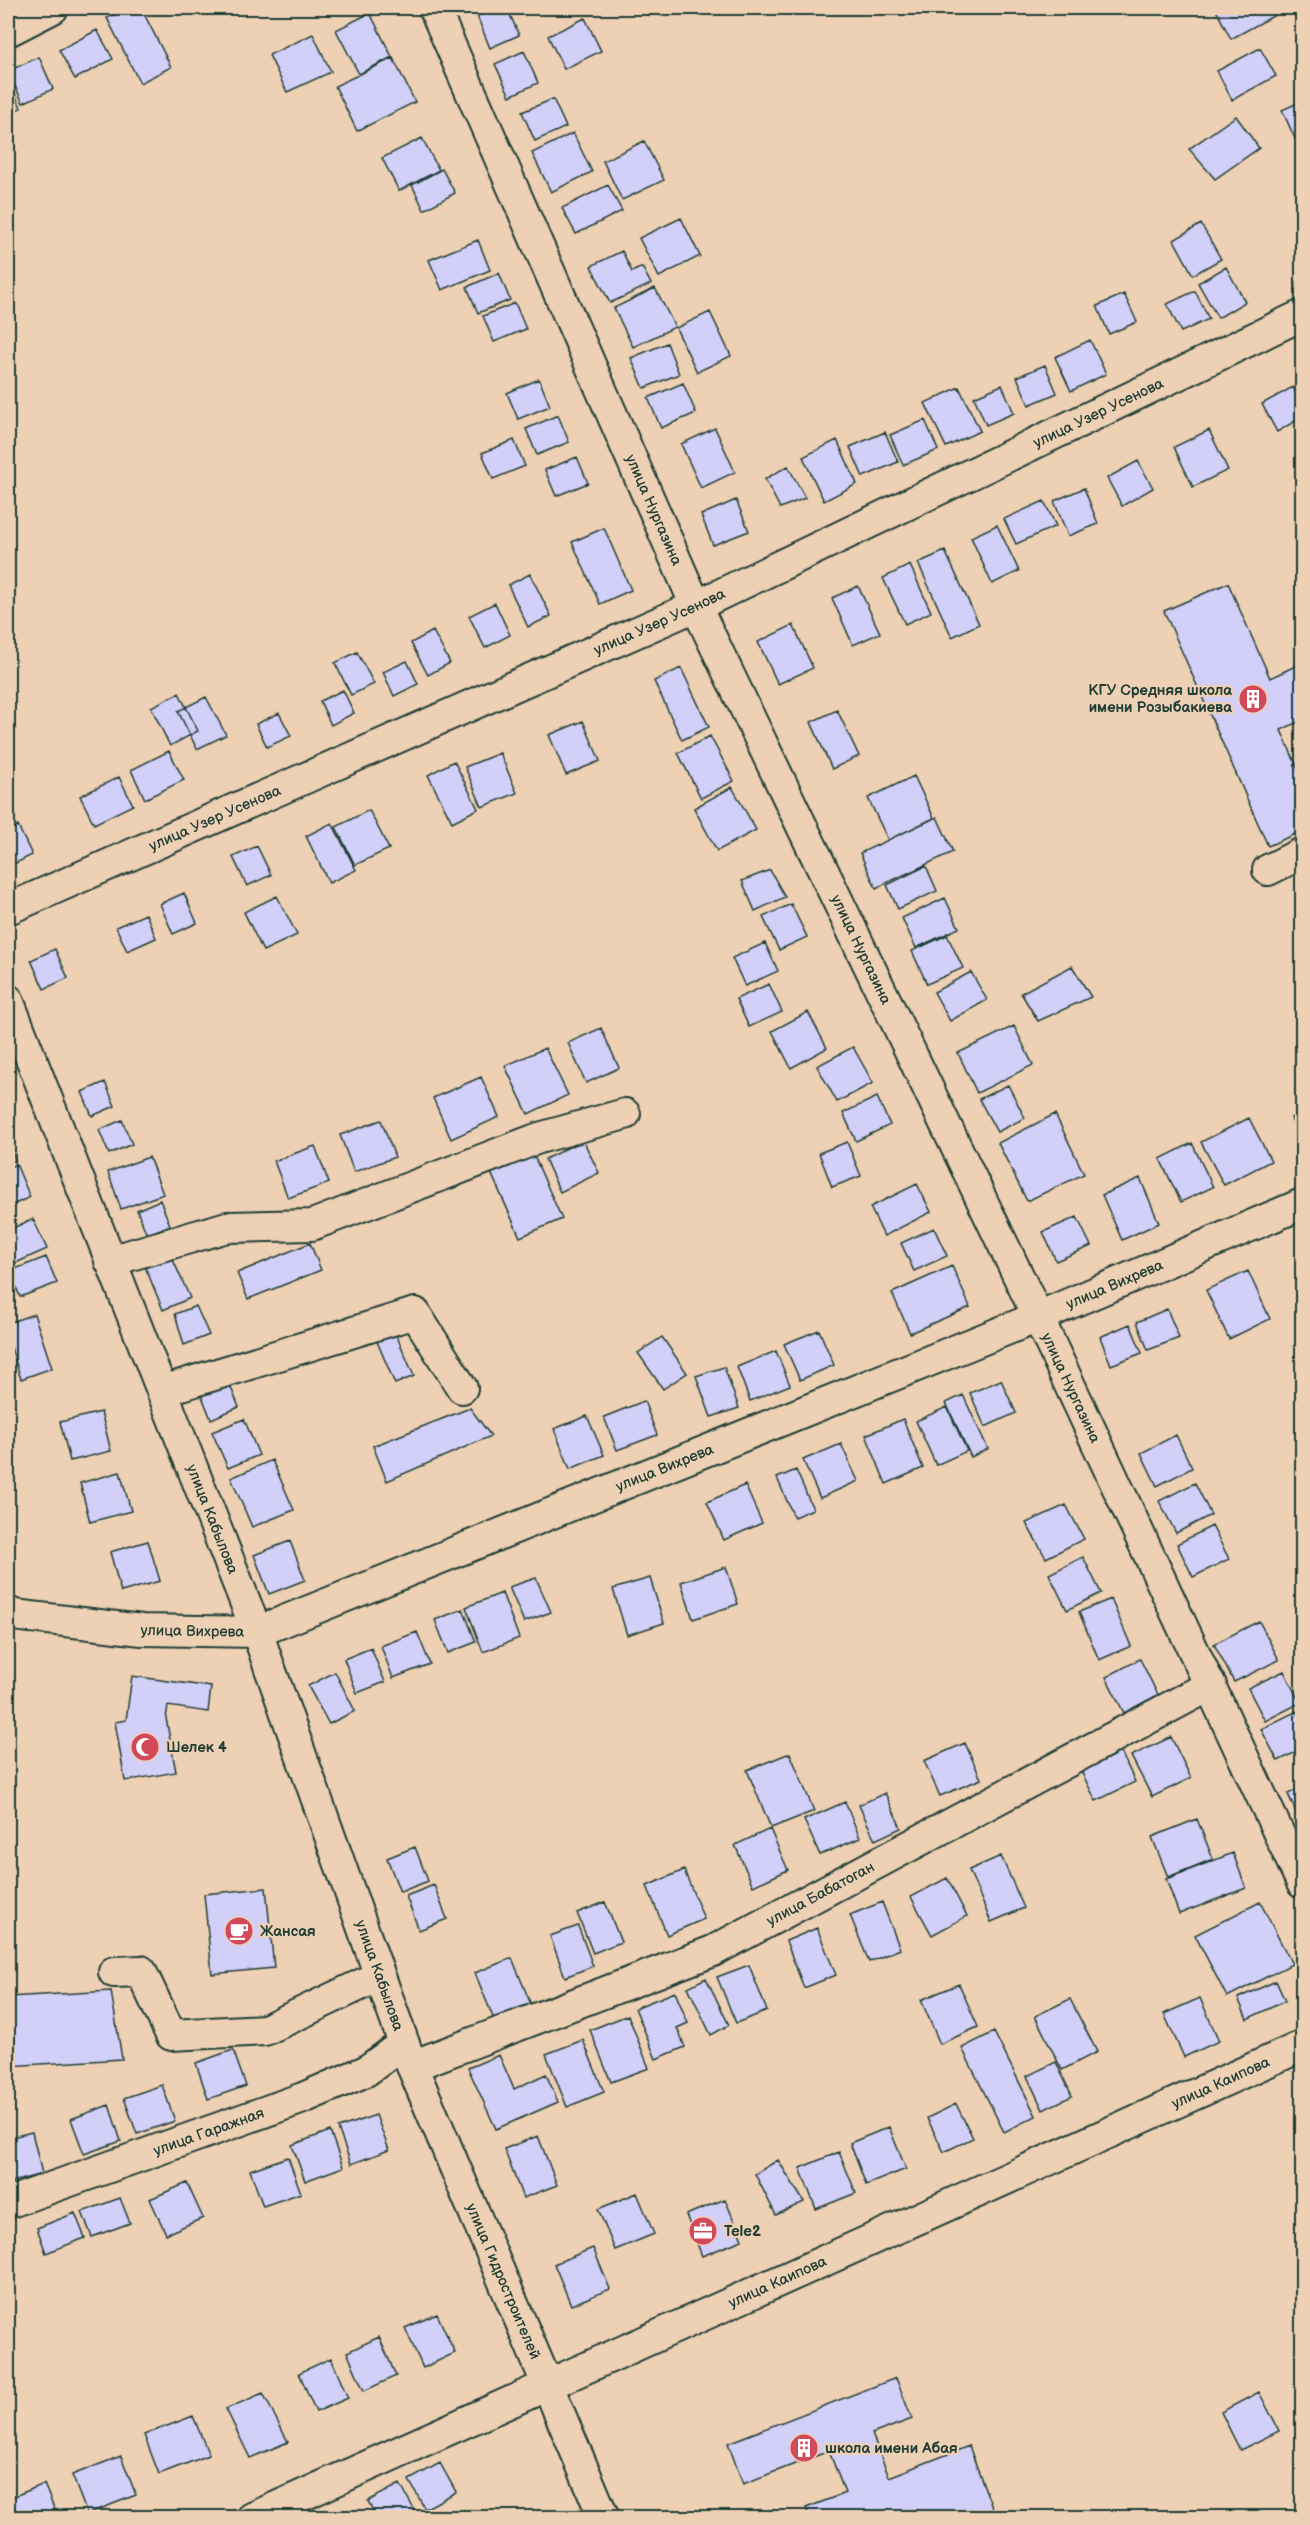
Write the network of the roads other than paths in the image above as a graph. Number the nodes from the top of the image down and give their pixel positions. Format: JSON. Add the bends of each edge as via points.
{"nodes":[{"id":1,"x":54,"y":8,"type":"edge"},
{"id":2,"x":434,"y":8,"type":"edge"},
{"id":3,"x":8,"y":31,"type":"edge"},
{"id":4,"x":1302,"y":315,"type":"edge"},
{"id":5,"x":696,"y":606,"type":"junction"},
{"id":6,"x":1302,"y":854,"type":"edge"},
{"id":7,"x":1268,"y":870,"type":"dead end"},
{"id":8,"x":8,"y":909,"type":"edge"},
{"id":9,"x":8,"y":1000,"type":"edge"},
{"id":10,"x":625,"y":1114,"type":"dead end"},
{"id":11,"x":1302,"y":1204,"type":"edge"},
{"id":12,"x":110,"y":1261,"type":"junction"},
{"id":13,"x":1038,"y":1317,"type":"junction"},
{"id":14,"x":462,"y":1388,"type":"dead end"},
{"id":15,"x":162,"y":1391,"type":"junction"},
{"id":16,"x":8,"y":1612,"type":"edge"},
{"id":17,"x":257,"y":1632,"type":"junction"},
{"id":18,"x":1212,"y":1685,"type":"junction"},
{"id":19,"x":1302,"y":1883,"type":"edge"},
{"id":20,"x":114,"y":1972,"type":"dead end"},
{"id":21,"x":379,"y":1976,"type":"junction"},
{"id":22,"x":1302,"y":2046,"type":"edge"},
{"id":23,"x":408,"y":2055,"type":"junction"},
{"id":24,"x":8,"y":2203,"type":"edge"},
{"id":25,"x":547,"y":2385,"type":"junction"},
{"id":26,"x":252,"y":2517,"type":"edge"},
{"id":27,"x":604,"y":2517,"type":"edge"}],
"edges":[{"from":1,"to":3,"type":"street"},
{"from":2,"to":5,"type":"street","name":"улица Нургазина"},
{"from":4,"to":5,"type":"street","name":"улица Узер Усенова"},
{"from":5,"to":8,"type":"street","name":"улица Узер Усенова"},
{"from":5,"to":13,"type":"street","name":"улица Нургазина"},
{"from":6,"to":7,"type":"street"},
{"from":9,"to":12,"type":"street","name":"улица Кабылова"},
{"from":10,"to":12,"type":"street","via":[[538,1138],[312,1225],[227,1227]]},
{"from":11,"to":13,"type":"street","name":"улица Вихрева"},
{"from":12,"to":15,"type":"street","name":"улица Кабылова"},
{"from":13,"to":17,"type":"street","name":"улица Вихрева"},
{"from":13,"to":18,"type":"street","name":"улица Нургазина"},
{"from":14,"to":15,"type":"street","via":[[415,1313]]},
{"from":15,"to":17,"type":"street","name":"улица Кабылова"},
{"from":16,"to":17,"type":"street","name":"улица Вихрева","via":[[142,1630]]},
{"from":17,"to":21,"type":"street","name":"улица Кабылова"},
{"from":18,"to":19,"type":"street","name":"улица Нургазина"},
{"from":18,"to":23,"type":"street","name":"улица Бабатоган","via":[[713,1951]]},
{"from":20,"to":21,"type":"street","via":[[141,1971],[171,2036],[265,2030]]},
{"from":21,"to":23,"type":"street","name":"улица Кабылова"},
{"from":22,"to":25,"type":"street","name":"улица Каипова"},
{"from":23,"to":24,"type":"street","name":"улица Гаражная","via":[[303,2098]]},
{"from":23,"to":25,"type":"street","name":"улица Гидростроителей"},
{"from":25,"to":26,"type":"street","name":"улица Каипова"},
{"from":25,"to":27,"type":"street","name":"улица Гидростроителей"}]}
